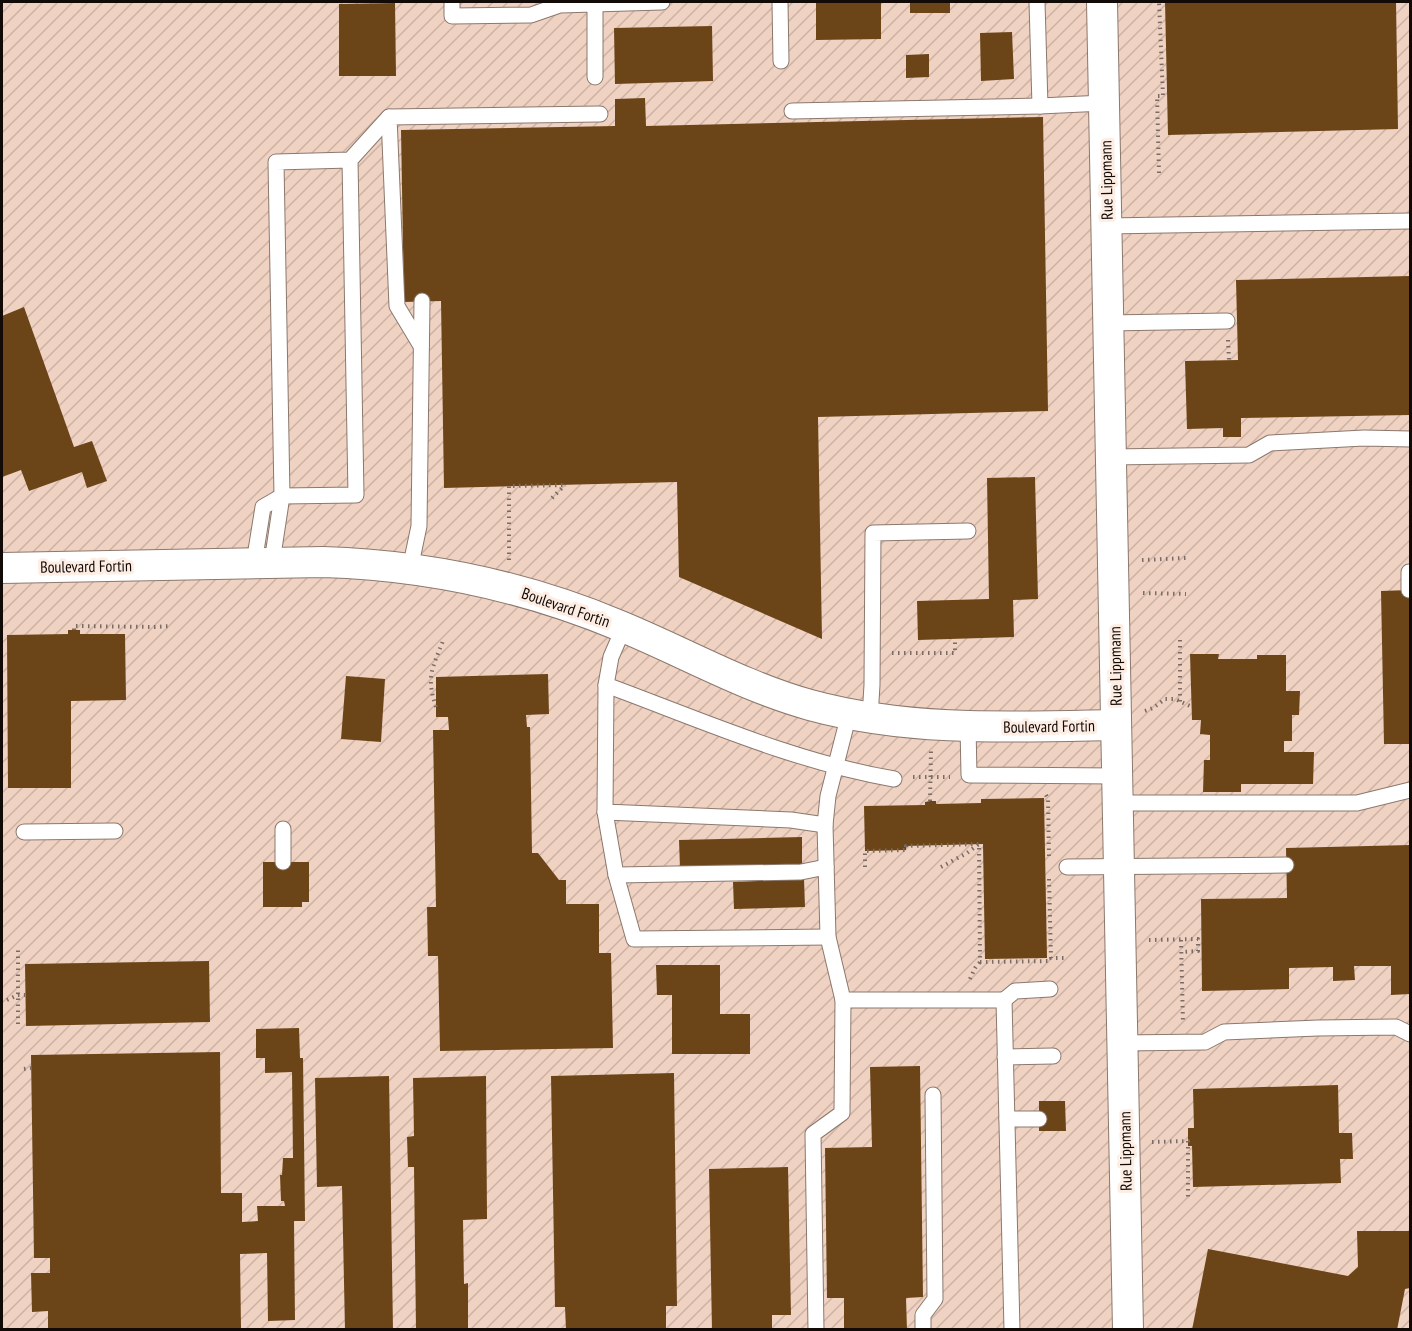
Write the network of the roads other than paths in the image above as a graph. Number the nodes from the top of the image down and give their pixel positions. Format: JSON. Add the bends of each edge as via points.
{"nodes":[{"id":1,"x":452,"y":2,"type":"edge"},
{"id":2,"x":662,"y":2,"type":"edge"},
{"id":3,"x":780,"y":2,"type":"edge"},
{"id":4,"x":1037,"y":2,"type":"edge"},
{"id":5,"x":1102,"y":2,"type":"edge"},
{"id":6,"x":590,"y":3,"type":"edge"},
{"id":7,"x":781,"y":61,"type":"dead end"},
{"id":8,"x":595,"y":77,"type":"dead end"},
{"id":9,"x":1104,"y":103,"type":"junction"},
{"id":10,"x":1040,"y":106,"type":"junction"},
{"id":11,"x":792,"y":111,"type":"dead end"},
{"id":12,"x":600,"y":114,"type":"dead end"},
{"id":13,"x":390,"y":117,"type":"junction"},
{"id":14,"x":350,"y":160,"type":"junction"},
{"id":15,"x":1410,"y":221,"type":"edge"},
{"id":16,"x":1107,"y":226,"type":"junction"},
{"id":17,"x":422,"y":302,"type":"dead end"},
{"id":18,"x":1227,"y":321,"type":"dead end"},
{"id":19,"x":1108,"y":323,"type":"junction"},
{"id":20,"x":421,"y":346,"type":"junction"},
{"id":21,"x":1410,"y":439,"type":"edge"},
{"id":22,"x":1111,"y":457,"type":"junction"},
{"id":23,"x":282,"y":496,"type":"junction"},
{"id":24,"x":968,"y":531,"type":"dead end"},
{"id":25,"x":263,"y":563,"type":"junction"},
{"id":26,"x":2,"y":568,"type":"edge"},
{"id":27,"x":411,"y":569,"type":"junction"},
{"id":28,"x":1409,"y":573,"type":"edge"},
{"id":29,"x":1409,"y":590,"type":"edge"},
{"id":30,"x":624,"y":627,"type":"junction"},
{"id":31,"x":606,"y":685,"type":"junction"},
{"id":32,"x":860,"y":716,"type":"junction"},
{"id":33,"x":1116,"y":725,"type":"junction"},
{"id":34,"x":968,"y":726,"type":"junction"},
{"id":35,"x":837,"y":767,"type":"junction"},
{"id":36,"x":899,"y":778,"type":"road end"},
{"id":37,"x":1117,"y":790,"type":"junction"},
{"id":38,"x":1410,"y":790,"type":"edge"},
{"id":39,"x":605,"y":812,"type":"junction"},
{"id":40,"x":825,"y":825,"type":"junction"},
{"id":41,"x":283,"y":829,"type":"dead end"},
{"id":42,"x":115,"y":831,"type":"dead end"},
{"id":43,"x":24,"y":832,"type":"dead end"},
{"id":44,"x":284,"y":862,"type":"dead end"},
{"id":45,"x":1286,"y":865,"type":"dead end"},
{"id":46,"x":1118,"y":866,"type":"junction"},
{"id":47,"x":826,"y":867,"type":"junction"},
{"id":48,"x":1067,"y":867,"type":"dead end"},
{"id":49,"x":616,"y":875,"type":"junction"},
{"id":50,"x":828,"y":937,"type":"junction"},
{"id":51,"x":1050,"y":989,"type":"dead end"},
{"id":52,"x":843,"y":1000,"type":"junction"},
{"id":53,"x":1004,"y":1000,"type":"junction"},
{"id":54,"x":1410,"y":1034,"type":"edge"},
{"id":55,"x":1122,"y":1043,"type":"junction"},
{"id":56,"x":1053,"y":1056,"type":"dead end"},
{"id":57,"x":1005,"y":1057,"type":"junction"},
{"id":58,"x":933,"y":1095,"type":"dead end"},
{"id":59,"x":1006,"y":1119,"type":"junction"},
{"id":60,"x":1039,"y":1119,"type":"dead end"},
{"id":61,"x":816,"y":1329,"type":"edge"},
{"id":62,"x":923,"y":1329,"type":"edge"},
{"id":63,"x":1012,"y":1329,"type":"edge"},
{"id":64,"x":1128,"y":1329,"type":"edge"}],
"edges":[{"from":1,"to":6,"type":"lane","via":[[452,16],[531,15],[560,5]]},
{"from":2,"to":6,"type":"lane"},
{"from":3,"to":7,"type":"lane"},
{"from":4,"to":10,"type":"lane"},
{"from":5,"to":9,"type":"street","name":"Rue Lippmann"},
{"from":6,"to":8,"type":"lane","via":[[595,10]]},
{"from":9,"to":10,"type":"lane"},
{"from":9,"to":16,"type":"street","name":"Rue Lippmann"},
{"from":10,"to":11,"type":"lane"},
{"from":12,"to":13,"type":"lane"},
{"from":13,"to":14,"type":"lane"},
{"from":13,"to":20,"type":"lane","via":[[397,306]]},
{"from":14,"to":23,"type":"lane","via":[[276,162]]},
{"from":14,"to":23,"type":"lane","via":[[356,495]]},
{"from":15,"to":16,"type":"lane"},
{"from":16,"to":19,"type":"street","name":"Rue Lippmann"},
{"from":17,"to":20,"type":"lane"},
{"from":18,"to":19,"type":"lane"},
{"from":19,"to":22,"type":"street","name":"Rue Lippmann"},
{"from":20,"to":27,"type":"lane","via":[[419,526]]},
{"from":21,"to":22,"type":"lane","via":[[1270,443],[1249,455]]},
{"from":22,"to":33,"type":"street","name":"Rue Lippmann"},
{"from":23,"to":25,"type":"lane","via":[[263,507]]},
{"from":24,"to":32,"type":"lane","via":[[873,533],[872,674]]},
{"from":25,"to":26,"type":"street","name":"Boulevard Fortin"},
{"from":25,"to":27,"type":"street","name":"Boulevard Fortin","via":[[355,563]]},
{"from":27,"to":30,"type":"street","name":"Boulevard Fortin","via":[[504,586]]},
{"from":28,"to":29,"type":"lane"},
{"from":30,"to":31,"type":"lane","via":[[611,657]]},
{"from":30,"to":32,"type":"street","name":"Boulevard Fortin","via":[[754,687]]},
{"from":31,"to":35,"type":"lane"},
{"from":31,"to":39,"type":"lane"},
{"from":32,"to":34,"type":"street","name":"Boulevard Fortin"},
{"from":32,"to":35,"type":"lane"},
{"from":33,"to":34,"type":"street","name":"Boulevard Fortin"},
{"from":33,"to":37,"type":"street","name":"Rue Lippmann"},
{"from":34,"to":37,"type":"lane","via":[[969,775]]},
{"from":35,"to":36,"type":"lane"},
{"from":35,"to":40,"type":"lane"},
{"from":37,"to":38,"type":"lane","via":[[1357,803]]},
{"from":37,"to":46,"type":"street","name":"Rue Lippmann"},
{"from":39,"to":40,"type":"lane"},
{"from":39,"to":49,"type":"lane"},
{"from":40,"to":47,"type":"lane"},
{"from":41,"to":44,"type":"lane"},
{"from":42,"to":43,"type":"lane"},
{"from":45,"to":46,"type":"lane"},
{"from":46,"to":48,"type":"lane"},
{"from":46,"to":55,"type":"street","name":"Rue Lippmann"},
{"from":47,"to":49,"type":"lane","via":[[801,873]]},
{"from":47,"to":50,"type":"lane"},
{"from":49,"to":50,"type":"lane","via":[[634,939]]},
{"from":50,"to":52,"type":"lane"},
{"from":51,"to":53,"type":"lane","via":[[1016,991]]},
{"from":52,"to":53,"type":"lane"},
{"from":52,"to":61,"type":"lane","via":[[842,1113],[813,1134]]},
{"from":53,"to":57,"type":"lane"},
{"from":54,"to":55,"type":"lane","via":[[1396,1027],[1318,1028],[1224,1032],[1205,1042]]},
{"from":55,"to":64,"type":"street","name":"Rue Lippmann"},
{"from":56,"to":57,"type":"lane"},
{"from":57,"to":59,"type":"lane"},
{"from":58,"to":62,"type":"lane","via":[[935,1299],[923,1315]]},
{"from":59,"to":60,"type":"lane"},
{"from":59,"to":63,"type":"lane"}]}
